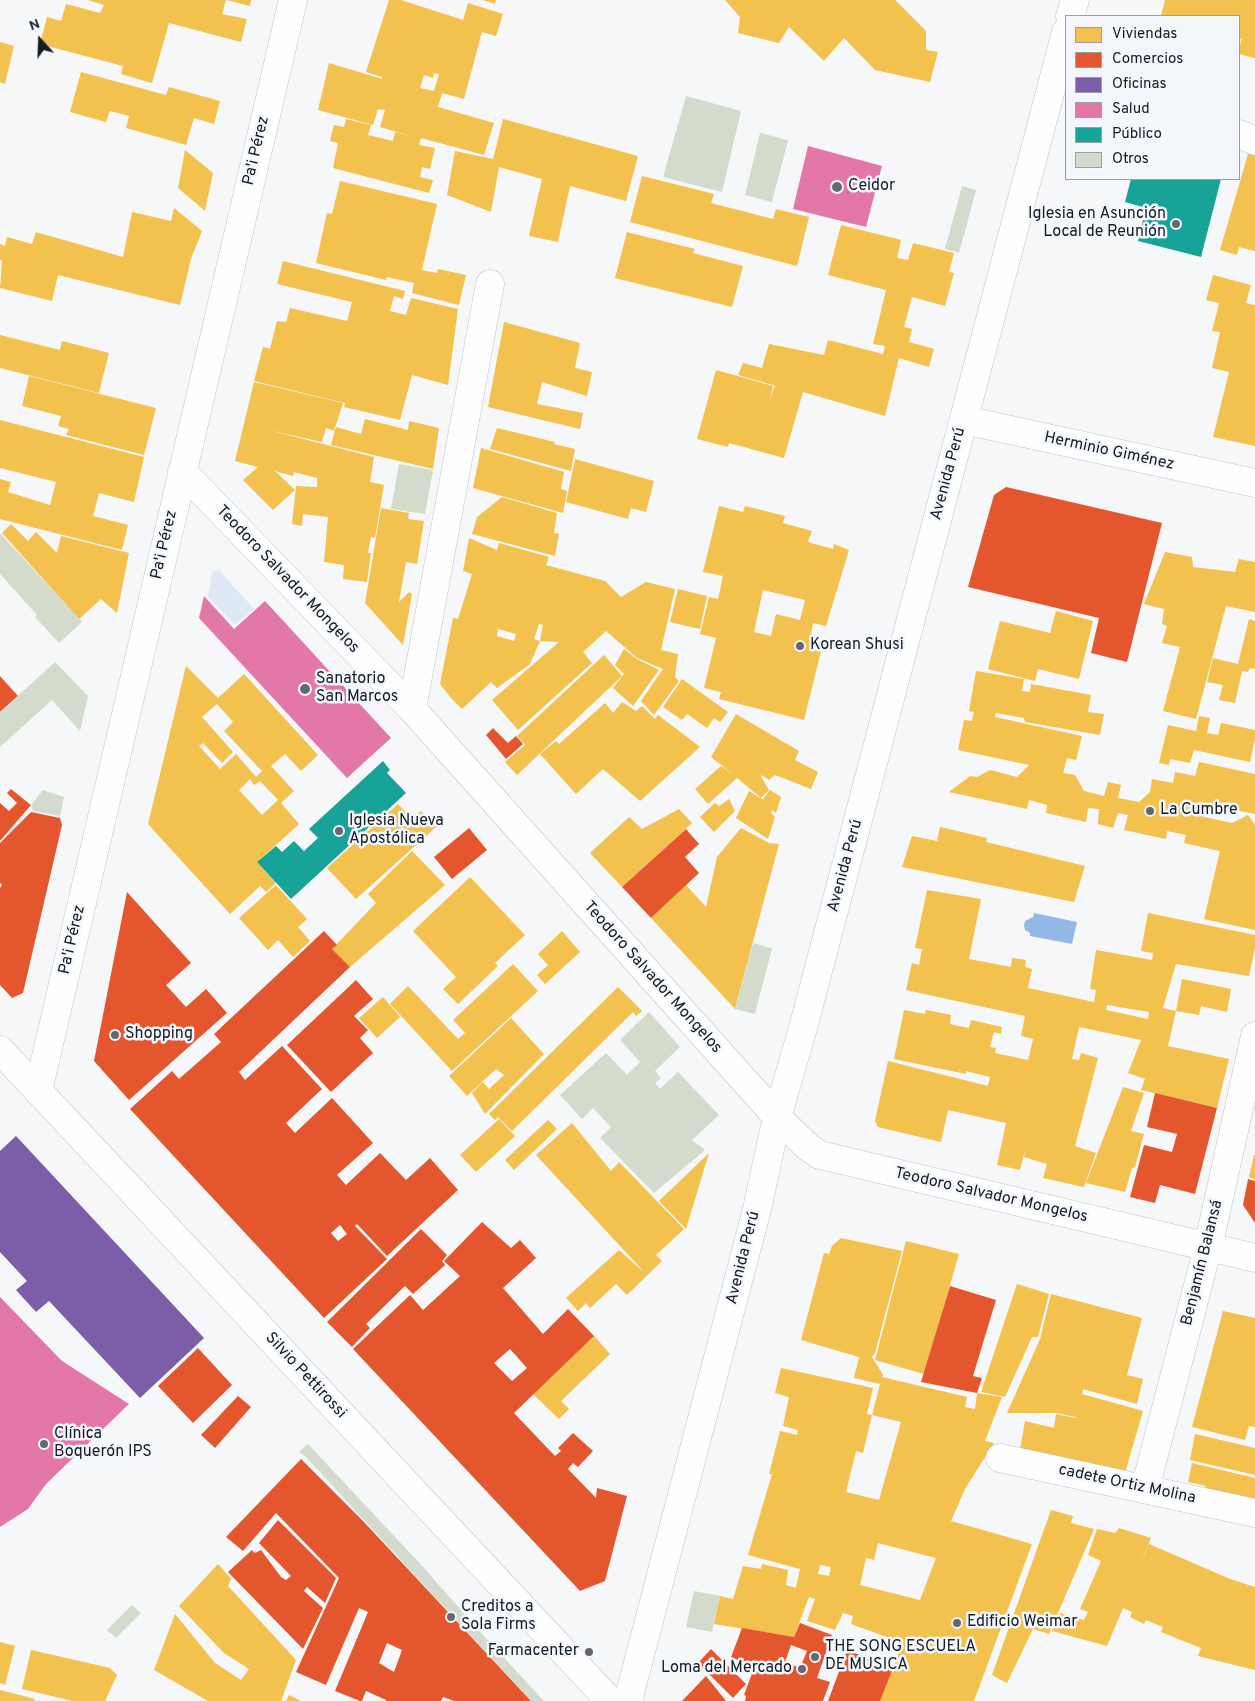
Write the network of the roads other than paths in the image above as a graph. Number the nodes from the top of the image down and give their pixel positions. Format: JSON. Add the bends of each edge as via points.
{"nodes":[{"id":1,"x":292,"y":0,"type":"edge"},
{"id":2,"x":1074,"y":0,"type":"edge"},
{"id":3,"x":1070,"y":15,"type":"edge"},
{"id":4,"x":1064,"y":48,"type":"edge"},
{"id":5,"x":1240,"y":134,"type":"edge"},
{"id":6,"x":1255,"y":142,"type":"edge"},
{"id":7,"x":490,"y":284,"type":"dead end"},
{"id":8,"x":964,"y":420,"type":"junction"},
{"id":9,"x":182,"y":471,"type":"junction"},
{"id":10,"x":1255,"y":483,"type":"edge"},
{"id":11,"x":412,"y":709,"type":"junction"},
{"id":12,"x":1255,"y":1036,"type":"edge"},
{"id":13,"x":0,"y":1050,"type":"edge"},
{"id":14,"x":38,"y":1091,"type":"junction"},
{"id":15,"x":777,"y":1117,"type":"junction"},
{"id":16,"x":1208,"y":1248,"type":"junction"},
{"id":17,"x":1255,"y":1258,"type":"edge"},
{"id":18,"x":1000,"y":1458,"type":"dead end"},
{"id":19,"x":1145,"y":1489,"type":"junction"},
{"id":20,"x":1255,"y":1513,"type":"edge"},
{"id":21,"x":610,"y":1701,"type":"edge"},
{"id":22,"x":628,"y":1701,"type":"edge"}],
"edges":[{"from":1,"to":9,"type":"street","name":"Pa'i Pérez"},
{"from":2,"to":3,"type":"street"},
{"from":4,"to":8,"type":"street","name":"Avenida Perú"},
{"from":5,"to":6,"type":"street"},
{"from":7,"to":11,"type":"street"},
{"from":8,"to":10,"type":"street","name":"Herminio Giménez"},
{"from":8,"to":15,"type":"street","name":"Avenida Perú"},
{"from":9,"to":11,"type":"street","name":"Teodoro Salvador Mongelos"},
{"from":9,"to":14,"type":"street","name":"Pa'i Pérez"},
{"from":11,"to":15,"type":"street","name":"Teodoro Salvador Mongelos"},
{"from":12,"to":16,"type":"street","name":"Benjamín Balansá"},
{"from":13,"to":14,"type":"street","name":"Silvio Pettirossi"},
{"from":14,"to":21,"type":"street","name":"Silvio Pettirossi"},
{"from":15,"to":16,"type":"street","name":"Teodoro Salvador Mongelos","via":[[820,1155]]},
{"from":15,"to":22,"type":"street","name":"Avenida Perú"},
{"from":16,"to":17,"type":"street","name":"Teodoro Salvador Mongelos"},
{"from":16,"to":19,"type":"street","name":"Benjamín Balansá"},
{"from":18,"to":19,"type":"street","name":"cadete Ortiz Molina"},
{"from":19,"to":20,"type":"street","name":"cadete Ortiz Molina"}]}
